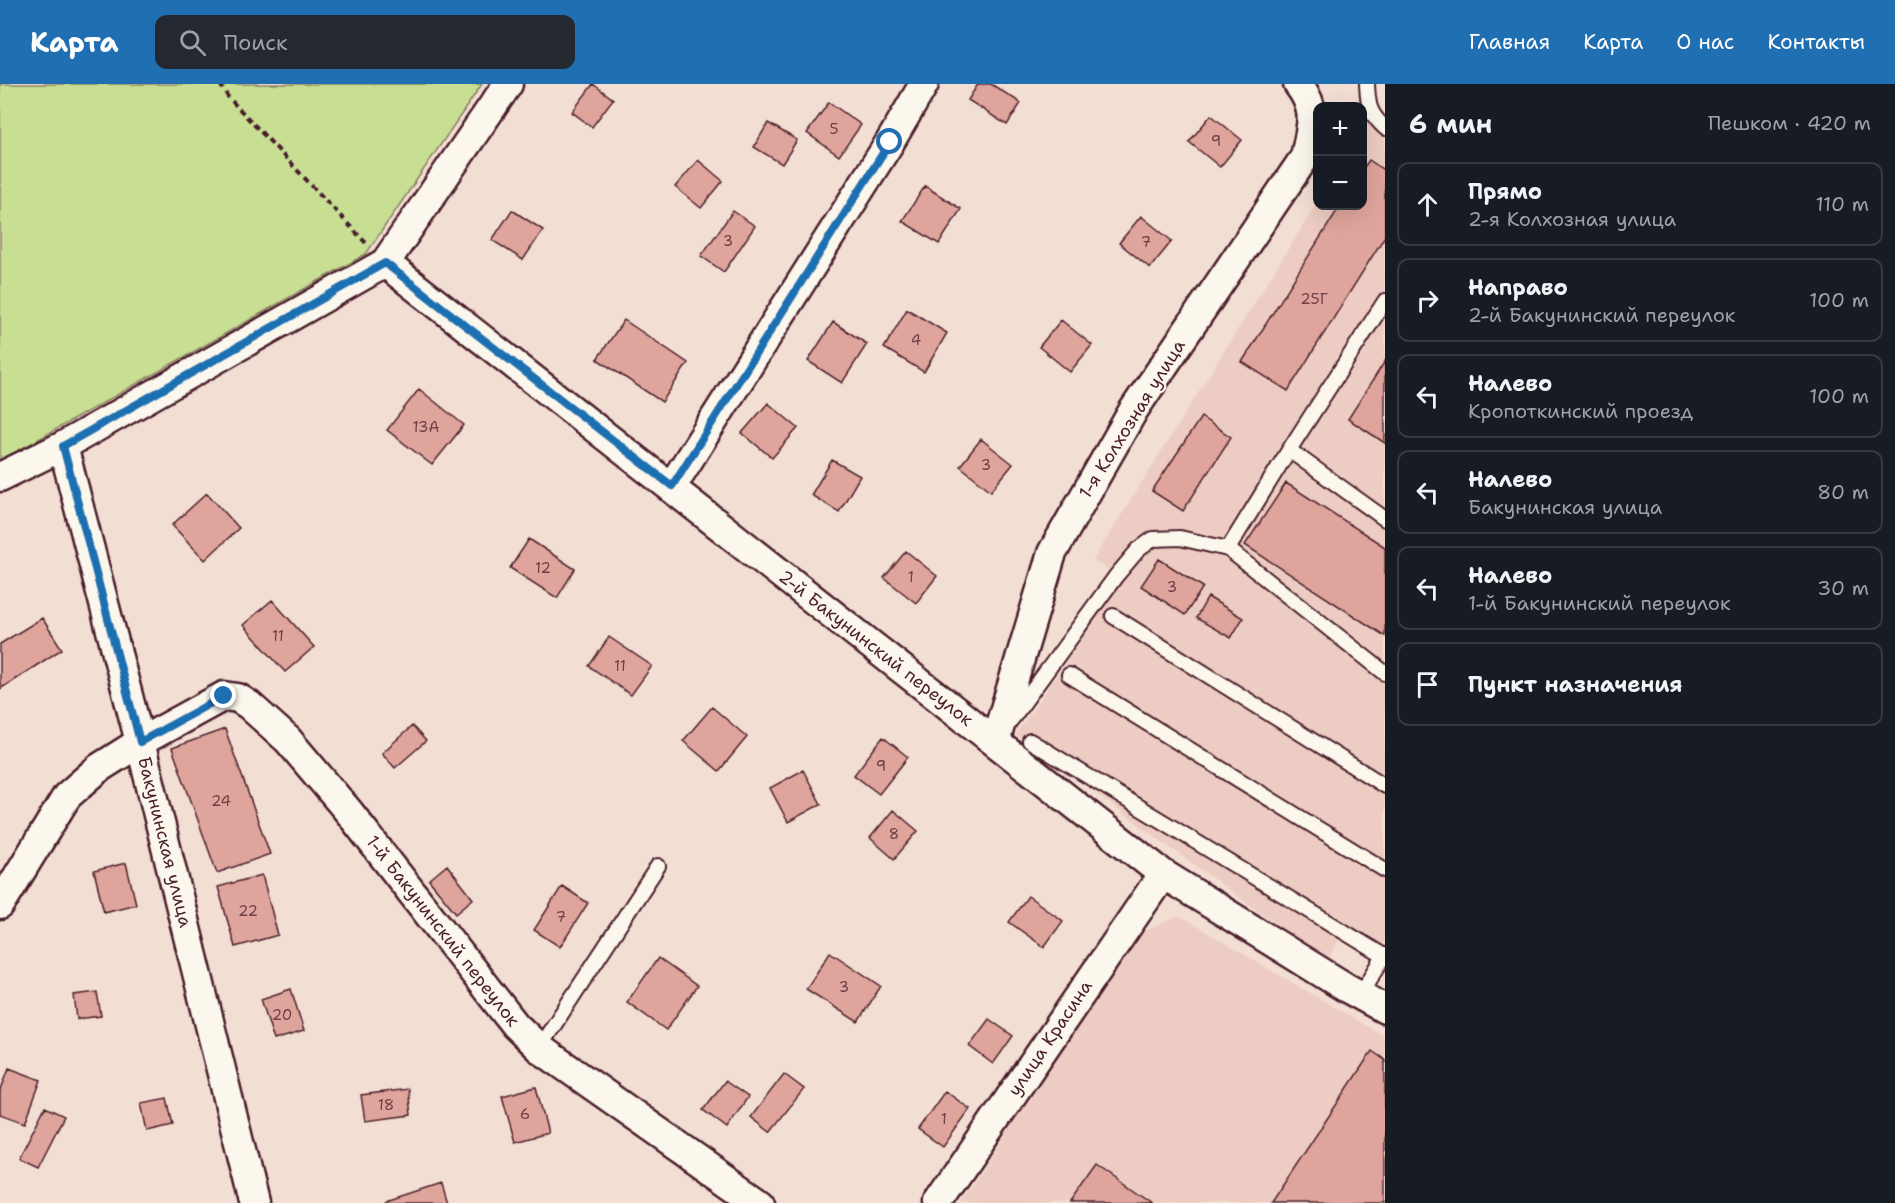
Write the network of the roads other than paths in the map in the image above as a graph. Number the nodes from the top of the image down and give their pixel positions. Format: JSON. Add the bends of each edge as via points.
{"nodes":[{"id":1,"x":508,"y":84,"type":"edge"},
{"id":2,"x":924,"y":84,"type":"edge"},
{"id":3,"x":1298,"y":84,"type":"edge"},
{"id":4,"x":1367,"y":84,"type":"edge"},
{"id":5,"x":1385,"y":128,"type":"edge"},
{"id":6,"x":376,"y":253,"type":"junction"},
{"id":7,"x":1385,"y":301,"type":"edge"},
{"id":8,"x":63,"y":446,"type":"junction"},
{"id":9,"x":1289,"y":450,"type":"junction"},
{"id":10,"x":0,"y":477,"type":"edge"},
{"id":11,"x":672,"y":486,"type":"junction"},
{"id":12,"x":1385,"y":519,"type":"edge"},
{"id":13,"x":1228,"y":549,"type":"junction"},
{"id":14,"x":1113,"y":616,"type":"dead end"},
{"id":15,"x":1385,"y":673,"type":"edge"},
{"id":16,"x":1069,"y":675,"type":"dead end"},
{"id":17,"x":1030,"y":741,"type":"dead end"},
{"id":18,"x":140,"y":742,"type":"junction"},
{"id":19,"x":995,"y":742,"type":"junction"},
{"id":20,"x":1385,"y":786,"type":"edge"},
{"id":21,"x":658,"y":866,"type":"dead end"},
{"id":22,"x":1385,"y":870,"type":"edge"},
{"id":23,"x":1163,"y":874,"type":"junction"},
{"id":24,"x":0,"y":905,"type":"edge"},
{"id":25,"x":1385,"y":956,"type":"edge"},
{"id":26,"x":1360,"y":995,"type":"junction"},
{"id":27,"x":1385,"y":1009,"type":"edge"},
{"id":28,"x":539,"y":1048,"type":"junction"},
{"id":29,"x":254,"y":1203,"type":"edge"},
{"id":30,"x":760,"y":1203,"type":"edge"},
{"id":31,"x":938,"y":1203,"type":"edge"}],
"edges":[{"from":1,"to":6,"type":"street"},
{"from":2,"to":11,"type":"street"},
{"from":3,"to":19,"type":"street","name":"1-я Колхозная улица","via":[[1307,95],[1314,118],[1305,158],[1133,411],[1052,553]]},
{"from":4,"to":5,"type":"lane","via":[[1372,116]]},
{"from":6,"to":8,"type":"street"},
{"from":6,"to":11,"type":"street","name":"2-й Бакунинский переулок"},
{"from":7,"to":9,"type":"lane"},
{"from":8,"to":10,"type":"street"},
{"from":8,"to":18,"type":"street","name":"Бакунинская улица"},
{"from":9,"to":12,"type":"lane"},
{"from":9,"to":13,"type":"lane"},
{"from":11,"to":19,"type":"street","name":"2-й Бакунинский переулок"},
{"from":13,"to":15,"type":"lane"},
{"from":13,"to":19,"type":"lane","via":[[1180,538],[1153,539],[1138,550]]},
{"from":14,"to":20,"type":"lane"},
{"from":16,"to":22,"type":"lane"},
{"from":17,"to":25,"type":"lane"},
{"from":18,"to":24,"type":"street","name":"1-й Бакунинский переулок","via":[[99,768],[67,796]]},
{"from":18,"to":28,"type":"street","name":"1-й Бакунинский переулок","via":[[224,696],[249,705],[288,740],[515,1025]]},
{"from":18,"to":29,"type":"street","name":"Бакунинская улица"},
{"from":19,"to":23,"type":"street","name":"2-й Бакунинский переулок"},
{"from":21,"to":28,"type":"lane"},
{"from":23,"to":26,"type":"street","name":"2-й Бакунинский переулок"},
{"from":23,"to":31,"type":"street","name":"улица Красина"},
{"from":25,"to":26,"type":"lane"},
{"from":26,"to":27,"type":"street","name":"2-й Бакунинский переулок"},
{"from":28,"to":30,"type":"street","name":"1-й Бакунинский переулок"}]}
